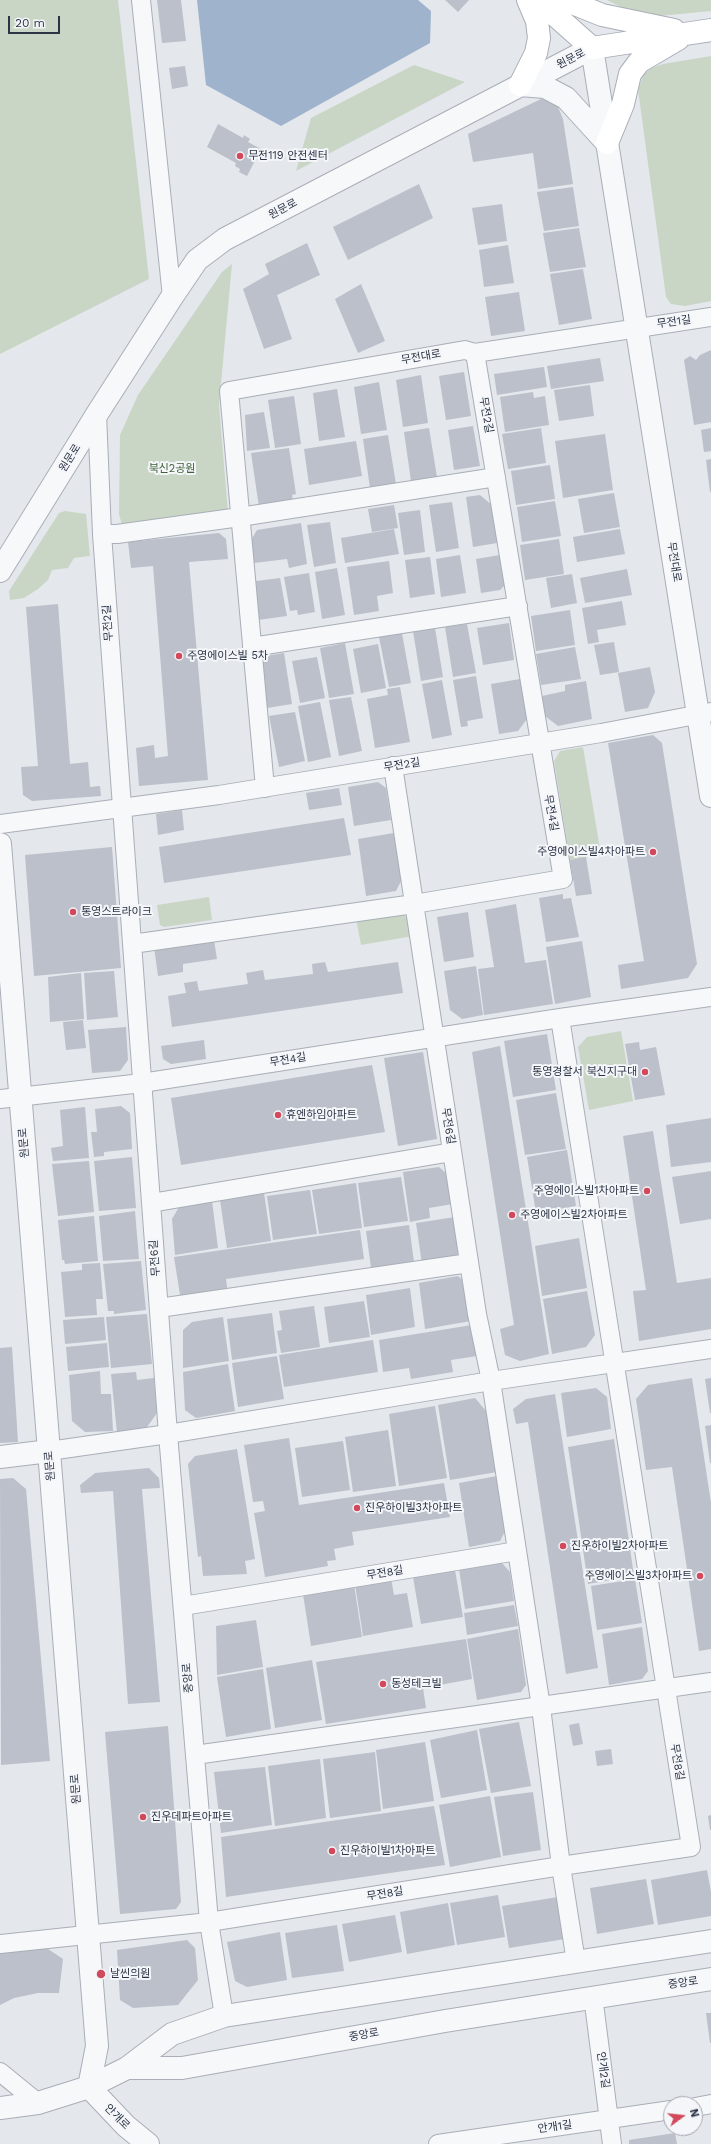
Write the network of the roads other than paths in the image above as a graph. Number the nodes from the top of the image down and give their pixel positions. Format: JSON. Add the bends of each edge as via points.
{"nodes":[{"id":1,"x":140,"y":0,"type":"edge"},
{"id":2,"x":528,"y":0,"type":"edge"},
{"id":3,"x":538,"y":0,"type":"edge"},
{"id":4,"x":565,"y":0,"type":"edge"},
{"id":5,"x":711,"y":30,"type":"edge"},
{"id":6,"x":689,"y":33,"type":"junction"},
{"id":7,"x":592,"y":48,"type":"junction"},
{"id":8,"x":520,"y":85,"type":"junction"},
{"id":9,"x":607,"y":143,"type":"junction"},
{"id":10,"x":172,"y":297,"type":"junction"},
{"id":11,"x":711,"y":317,"type":"edge"},
{"id":12,"x":637,"y":328,"type":"junction"},
{"id":13,"x":475,"y":353,"type":"junction"},
{"id":14,"x":97,"y":414,"type":"junction"},
{"id":15,"x":496,"y":477,"type":"junction"},
{"id":16,"x":240,"y":517,"type":"junction"},
{"id":17,"x":102,"y":534,"type":"junction"},
{"id":18,"x":0,"y":571,"type":"edge"},
{"id":19,"x":518,"y":606,"type":"junction"},
{"id":20,"x":252,"y":647,"type":"junction"},
{"id":21,"x":704,"y":714,"type":"edge"},
{"id":22,"x":539,"y":742,"type":"junction"},
{"id":23,"x":393,"y":766,"type":"junction"},
{"id":24,"x":265,"y":788,"type":"junction"},
{"id":25,"x":711,"y":796,"type":"edge"},
{"id":26,"x":122,"y":808,"type":"junction"},
{"id":27,"x":0,"y":824,"type":"edge"},
{"id":28,"x":0,"y":844,"type":"edge"},
{"id":29,"x":414,"y":904,"type":"junction"},
{"id":30,"x":132,"y":944,"type":"junction"},
{"id":31,"x":711,"y":997,"type":"edge"},
{"id":32,"x":560,"y":1018,"type":"junction"},
{"id":33,"x":434,"y":1037,"type":"junction"},
{"id":34,"x":142,"y":1083,"type":"junction"},
{"id":35,"x":10,"y":1098,"type":"edge"},
{"id":36,"x":452,"y":1152,"type":"junction"},
{"id":37,"x":151,"y":1203,"type":"junction"},
{"id":38,"x":469,"y":1263,"type":"junction"},
{"id":39,"x":159,"y":1308,"type":"junction"},
{"id":40,"x":711,"y":1349,"type":"edge"},
{"id":41,"x":616,"y":1363,"type":"junction"},
{"id":42,"x":491,"y":1382,"type":"junction"},
{"id":43,"x":168,"y":1434,"type":"junction"},
{"id":44,"x":49,"y":1451,"type":"junction"},
{"id":45,"x":0,"y":1457,"type":"edge"},
{"id":46,"x":517,"y":1551,"type":"junction"},
{"id":47,"x":183,"y":1606,"type":"junction"},
{"id":48,"x":711,"y":1682,"type":"edge"},
{"id":49,"x":665,"y":1688,"type":"junction"},
{"id":50,"x":541,"y":1707,"type":"junction"},
{"id":51,"x":195,"y":1755,"type":"junction"},
{"id":52,"x":561,"y":1866,"type":"junction"},
{"id":53,"x":209,"y":1922,"type":"junction"},
{"id":54,"x":87,"y":1935,"type":"junction"},
{"id":55,"x":711,"y":1941,"type":"edge"},
{"id":56,"x":0,"y":1944,"type":"edge"},
{"id":57,"x":576,"y":1962,"type":"junction"},
{"id":58,"x":711,"y":1979,"type":"edge"},
{"id":59,"x":593,"y":1996,"type":"junction"},
{"id":60,"x":224,"y":2016,"type":"junction"},
{"id":61,"x":127,"y":2068,"type":"junction"},
{"id":62,"x":0,"y":2072,"type":"edge"},
{"id":63,"x":89,"y":2087,"type":"junction"},
{"id":64,"x":38,"y":2103,"type":"junction"},
{"id":65,"x":0,"y":2108,"type":"edge"},
{"id":66,"x":663,"y":2111,"type":"edge"},
{"id":67,"x":609,"y":2119,"type":"junction"},
{"id":68,"x":148,"y":2144,"type":"edge"},
{"id":69,"x":438,"y":2144,"type":"edge"},
{"id":70,"x":612,"y":2144,"type":"edge"}],
"edges":[{"from":1,"to":10,"type":"street"},
{"from":2,"to":8,"type":"main road","via":[[537,21],[539,38],[536,53]]},
{"from":3,"to":7,"type":"main road"},
{"from":4,"to":6,"type":"main road","via":[[602,15]]},
{"from":5,"to":6,"type":"main road","name":"원문로"},
{"from":6,"to":7,"type":"main road","name":"원문로"},
{"from":6,"to":9,"type":"main road","via":[[639,62],[630,74],[623,104]]},
{"from":7,"to":8,"type":"street","name":"원문로"},
{"from":7,"to":9,"type":"street","name":"무전대로"},
{"from":8,"to":9,"type":"street","via":[[545,87],[566,98]]},
{"from":8,"to":10,"type":"street","name":"원문로","via":[[225,239],[197,260]]},
{"from":9,"to":12,"type":"street","name":"무전대로"},
{"from":10,"to":14,"type":"street","name":"원문로"},
{"from":11,"to":12,"type":"street","name":"무전1길"},
{"from":12,"to":13,"type":"street","name":"무전대로"},
{"from":12,"to":21,"type":"street","name":"무전대로"},
{"from":13,"to":15,"type":"street","name":"무전2길"},
{"from":13,"to":16,"type":"street","name":"무전대로","via":[[465,350],[228,391]]},
{"from":14,"to":17,"type":"street","name":"무전2길"},
{"from":14,"to":18,"type":"street","name":"원문로"},
{"from":15,"to":16,"type":"street"},
{"from":15,"to":19,"type":"street","name":"무전2길"},
{"from":16,"to":17,"type":"street"},
{"from":16,"to":20,"type":"street"},
{"from":17,"to":26,"type":"street","name":"무전2길"},
{"from":19,"to":20,"type":"street"},
{"from":19,"to":22,"type":"street","name":"무전2길"},
{"from":20,"to":24,"type":"street"},
{"from":21,"to":22,"type":"street","name":"무전2길"},
{"from":21,"to":25,"type":"street","name":"무전대로"},
{"from":22,"to":23,"type":"street","name":"무전2길"},
{"from":22,"to":29,"type":"street","name":"무전4길","via":[[563,879]]},
{"from":23,"to":24,"type":"street","name":"무전2길"},
{"from":23,"to":29,"type":"street"},
{"from":24,"to":26,"type":"street","name":"무전2길"},
{"from":26,"to":27,"type":"street","name":"무전2길"},
{"from":26,"to":30,"type":"street"},
{"from":28,"to":35,"type":"street","name":"원문로"},
{"from":29,"to":30,"type":"street","name":"무전4길"},
{"from":29,"to":33,"type":"street"},
{"from":30,"to":34,"type":"street"},
{"from":31,"to":32,"type":"street","name":"무전4길"},
{"from":32,"to":33,"type":"street","name":"무전4길"},
{"from":32,"to":41,"type":"street","name":"무전8길"},
{"from":33,"to":34,"type":"street","name":"무전4길"},
{"from":33,"to":36,"type":"street","name":"무전6길"},
{"from":34,"to":35,"type":"street","name":"무전4길"},
{"from":34,"to":37,"type":"street","name":"무전6길"},
{"from":35,"to":44,"type":"street","name":"원문로"},
{"from":36,"to":37,"type":"street"},
{"from":36,"to":38,"type":"street","name":"무전6길"},
{"from":37,"to":39,"type":"street","name":"무전6길"},
{"from":38,"to":39,"type":"street"},
{"from":38,"to":42,"type":"street","name":"무전6길"},
{"from":39,"to":43,"type":"street","name":"무전6길"},
{"from":40,"to":41,"type":"street"},
{"from":41,"to":42,"type":"street"},
{"from":41,"to":49,"type":"street","name":"무전8길"},
{"from":42,"to":43,"type":"street"},
{"from":42,"to":46,"type":"street"},
{"from":43,"to":44,"type":"street"},
{"from":43,"to":47,"type":"street","name":"중앙로"},
{"from":44,"to":45,"type":"street"},
{"from":44,"to":54,"type":"street","name":"원문로"},
{"from":46,"to":47,"type":"street","name":"무전8길"},
{"from":46,"to":50,"type":"street"},
{"from":47,"to":51,"type":"street","name":"중앙로"},
{"from":48,"to":49,"type":"street"},
{"from":49,"to":50,"type":"street"},
{"from":49,"to":52,"type":"street","name":"무전8길","via":[[691,1847]]},
{"from":50,"to":51,"type":"street"},
{"from":50,"to":52,"type":"street"},
{"from":51,"to":53,"type":"street","name":"중앙로"},
{"from":52,"to":53,"type":"street","name":"무전8길"},
{"from":52,"to":57,"type":"street"},
{"from":53,"to":54,"type":"street"},
{"from":53,"to":60,"type":"street","name":"중앙로"},
{"from":54,"to":56,"type":"street"},
{"from":54,"to":63,"type":"street","name":"원문로","via":[[97,2046]]},
{"from":55,"to":57,"type":"street"},
{"from":57,"to":60,"type":"street"},
{"from":58,"to":59,"type":"street","name":"중앙로"},
{"from":59,"to":61,"type":"street","name":"중앙로","via":[[182,2068]]},
{"from":59,"to":67,"type":"street","name":"안개2길"},
{"from":60,"to":61,"type":"street","via":[[172,2034]]},
{"from":61,"to":63,"type":"street"},
{"from":62,"to":64,"type":"street"},
{"from":63,"to":64,"type":"street"},
{"from":63,"to":68,"type":"street","name":"안개로","via":[[126,2126]]},
{"from":64,"to":65,"type":"street"},
{"from":66,"to":67,"type":"street","name":"안개1길"},
{"from":67,"to":69,"type":"street","name":"안개1길"},
{"from":67,"to":70,"type":"street","name":"안개2길"}]}
